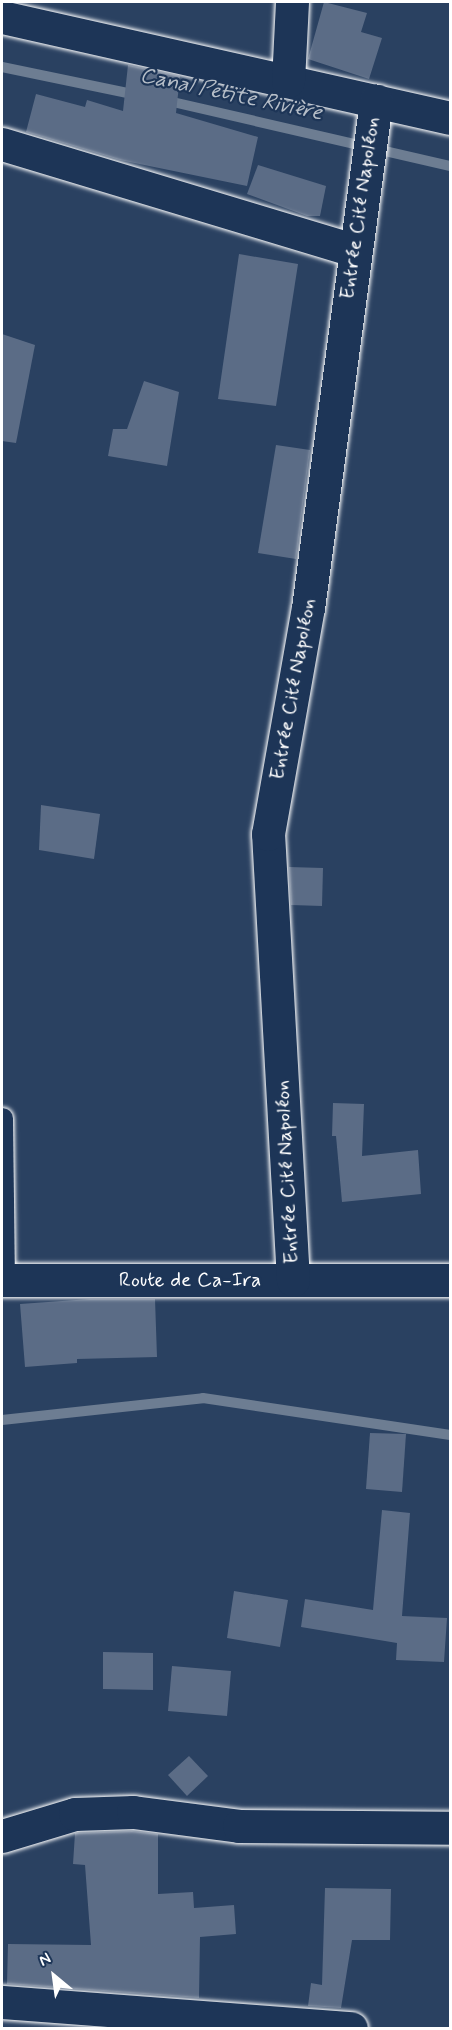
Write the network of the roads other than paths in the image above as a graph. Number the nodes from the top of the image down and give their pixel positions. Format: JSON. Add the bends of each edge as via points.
{"nodes":[{"id":1,"x":292,"y":2,"type":"edge"},
{"id":2,"x":2,"y":17,"type":"edge"},
{"id":3,"x":288,"y":81,"type":"junction"},
{"id":4,"x":376,"y":101,"type":"junction"},
{"id":5,"x":450,"y":118,"type":"edge"},
{"id":6,"x":2,"y":144,"type":"edge"},
{"id":7,"x":353,"y":250,"type":"junction"},
{"id":8,"x":2,"y":1118,"type":"edge"},
{"id":9,"x":3,"y":1280,"type":"edge"},
{"id":10,"x":293,"y":1280,"type":"junction"},
{"id":11,"x":450,"y":1280,"type":"edge"},
{"id":12,"x":450,"y":1828,"type":"edge"},
{"id":13,"x":2,"y":1836,"type":"edge"},
{"id":14,"x":2,"y":2002,"type":"edge"},
{"id":15,"x":351,"y":2028,"type":"edge"}],
"edges":[{"from":1,"to":3,"type":"street"},
{"from":2,"to":3,"type":"street"},
{"from":3,"to":4,"type":"street"},
{"from":4,"to":5,"type":"street"},
{"from":4,"to":7,"type":"street","name":"Entrée Cité Napoléon"},
{"from":6,"to":7,"type":"street"},
{"from":7,"to":10,"type":"street","name":"Entrée Cité Napoléon","via":[[308,608],[268,834]]},
{"from":8,"to":9,"type":"lane"},
{"from":9,"to":10,"type":"street","name":"Route de Ca-Ira"},
{"from":10,"to":11,"type":"street","name":"Route de Ca-Ira"},
{"from":12,"to":13,"type":"street","via":[[239,1826],[133,1812],[75,1814]]},
{"from":14,"to":15,"type":"street"}]}
